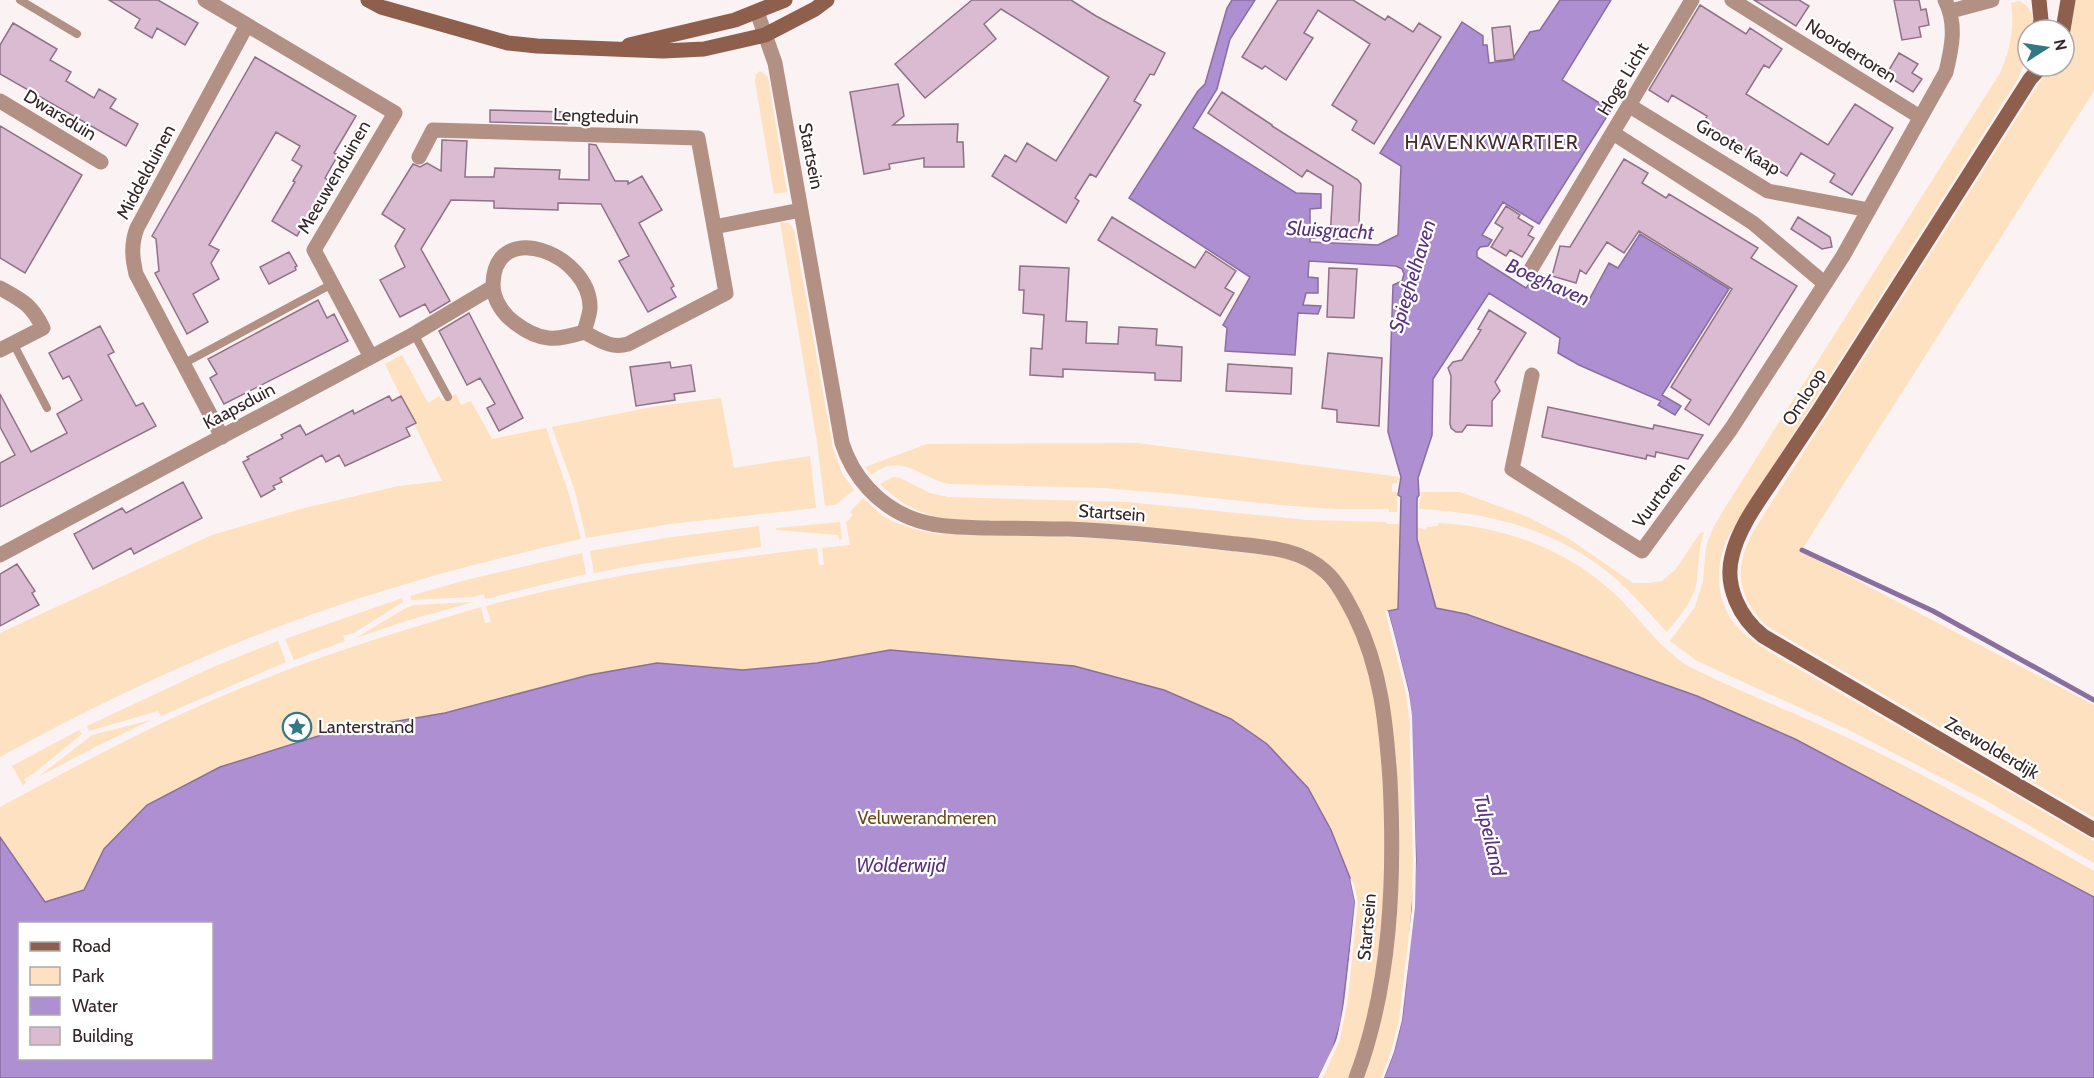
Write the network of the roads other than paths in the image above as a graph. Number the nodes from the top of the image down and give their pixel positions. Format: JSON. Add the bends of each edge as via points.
{"nodes":[{"id":1,"x":20,"y":0,"type":"edge"},
{"id":2,"x":205,"y":0,"type":"edge"},
{"id":3,"x":368,"y":0,"type":"edge"},
{"id":4,"x":785,"y":0,"type":"edge"},
{"id":5,"x":827,"y":0,"type":"edge"},
{"id":6,"x":1692,"y":0,"type":"edge"},
{"id":7,"x":1732,"y":0,"type":"edge"},
{"id":8,"x":1992,"y":0,"type":"edge"},
{"id":9,"x":2039,"y":0,"type":"edge"},
{"id":10,"x":2068,"y":0,"type":"edge"},
{"id":11,"x":1948,"y":6,"type":"edge"},
{"id":12,"x":757,"y":12,"type":"junction"},
{"id":13,"x":2041,"y":18,"type":"edge"},
{"id":14,"x":2065,"y":18,"type":"edge"},
{"id":15,"x":247,"y":25,"type":"junction"},
{"id":16,"x":77,"y":34,"type":"dead end"},
{"id":17,"x":765,"y":35,"type":"junction"},
{"id":18,"x":618,"y":48,"type":"junction"},
{"id":19,"x":2028,"y":78,"type":"edge"},
{"id":20,"x":0,"y":101,"type":"edge"},
{"id":21,"x":1630,"y":106,"type":"junction"},
{"id":22,"x":1920,"y":117,"type":"junction"},
{"id":23,"x":1613,"y":133,"type":"junction"},
{"id":24,"x":419,"y":157,"type":"dead end"},
{"id":25,"x":101,"y":162,"type":"dead end"},
{"id":26,"x":801,"y":210,"type":"junction"},
{"id":27,"x":1869,"y":210,"type":"junction"},
{"id":28,"x":714,"y":227,"type":"junction"},
{"id":29,"x":1531,"y":269,"type":"dead end"},
{"id":30,"x":1824,"y":283,"type":"junction"},
{"id":31,"x":332,"y":284,"type":"junction"},
{"id":32,"x":493,"y":287,"type":"junction"},
{"id":33,"x":0,"y":288,"type":"edge"},
{"id":34,"x":584,"y":332,"type":"junction"},
{"id":35,"x":414,"y":334,"type":"junction"},
{"id":36,"x":6,"y":347,"type":"edge"},
{"id":37,"x":371,"y":357,"type":"junction"},
{"id":38,"x":183,"y":364,"type":"junction"},
{"id":39,"x":1532,"y":375,"type":"dead end"},
{"id":40,"x":448,"y":397,"type":"dead end"},
{"id":41,"x":47,"y":408,"type":"dead end"},
{"id":42,"x":222,"y":437,"type":"junction"},
{"id":43,"x":0,"y":555,"type":"edge"},
{"id":44,"x":1870,"y":699,"type":"joint"},
{"id":45,"x":2094,"y":830,"type":"edge"},
{"id":46,"x":1356,"y":1078,"type":"edge"}],
"edges":[{"from":1,"to":16,"type":"lane"},
{"from":2,"to":15,"type":"street"},
{"from":3,"to":18,"type":"main road","via":[[508,43]]},
{"from":4,"to":12,"type":"main road"},
{"from":5,"to":17,"type":"main road"},
{"from":6,"to":21,"type":"street","name":"Hoge Licht"},
{"from":7,"to":22,"type":"street","name":"Noordertoren"},
{"from":8,"to":11,"type":"street"},
{"from":9,"to":13,"type":"main road"},
{"from":10,"to":14,"type":"main road"},
{"from":11,"to":22,"type":"street","via":[[1953,40],[1946,72]]},
{"from":12,"to":17,"type":"street","name":"Startsein"},
{"from":12,"to":18,"type":"main road"},
{"from":15,"to":31,"type":"street","name":"Meeuwenduinen","via":[[395,113],[314,250]]},
{"from":15,"to":38,"type":"street","name":"Middelduinen","via":[[131,242],[136,274]]},
{"from":17,"to":18,"type":"main road","via":[[704,50]]},
{"from":17,"to":26,"type":"street","name":"Startsein","via":[[775,63]]},
{"from":19,"to":44,"type":"main road","name":"Omloop","via":[[1754,508],[1731,558],[1730,582],[1738,607],[1757,632]]},
{"from":20,"to":25,"type":"street","name":"Dwarsduin"},
{"from":21,"to":23,"type":"street","name":"Hoge Licht"},
{"from":21,"to":27,"type":"street","name":"Groote Kaap","via":[[1768,190]]},
{"from":22,"to":27,"type":"street"},
{"from":23,"to":29,"type":"street","name":"Hoge Licht"},
{"from":23,"to":30,"type":"street","via":[[1753,224]]},
{"from":24,"to":28,"type":"street","name":"Lengteduin","via":[[433,130],[698,138]]},
{"from":26,"to":28,"type":"street"},
{"from":26,"to":46,"type":"street","name":"Startsein","via":[[842,443],[858,476],[885,504],[910,518],[944,526],[1140,534],[1279,549],[1319,566],[1341,591],[1369,648],[1381,690],[1390,802],[1389,900],[1383,968],[1374,1021]]},
{"from":27,"to":30,"type":"street"},
{"from":28,"to":34,"type":"street","via":[[726,293],[618,347]]},
{"from":30,"to":39,"type":"street","name":"Vuurtoren","via":[[1731,429],[1642,551],[1512,469]]},
{"from":31,"to":37,"type":"street","name":"Meeuwenduinen"},
{"from":31,"to":38,"type":"lane"},
{"from":32,"to":34,"type":"street","via":[[507,317],[525,331],[552,340]]},
{"from":32,"to":34,"type":"street","via":[[497,262],[506,254],[534,247],[554,254],[578,276],[587,291],[590,309]]},
{"from":32,"to":35,"type":"street","name":"Kaapsduin"},
{"from":33,"to":36,"type":"street","via":[[34,310],[43,328]]},
{"from":35,"to":37,"type":"street","name":"Kaapsduin"},
{"from":35,"to":40,"type":"lane"},
{"from":36,"to":41,"type":"lane"},
{"from":37,"to":42,"type":"street","name":"Kaapsduin"},
{"from":38,"to":42,"type":"street","name":"Middelduinen"},
{"from":42,"to":43,"type":"street","name":"Kaapsduin"},
{"from":44,"to":45,"type":"main road","name":"Zeewolderdijk"}]}
